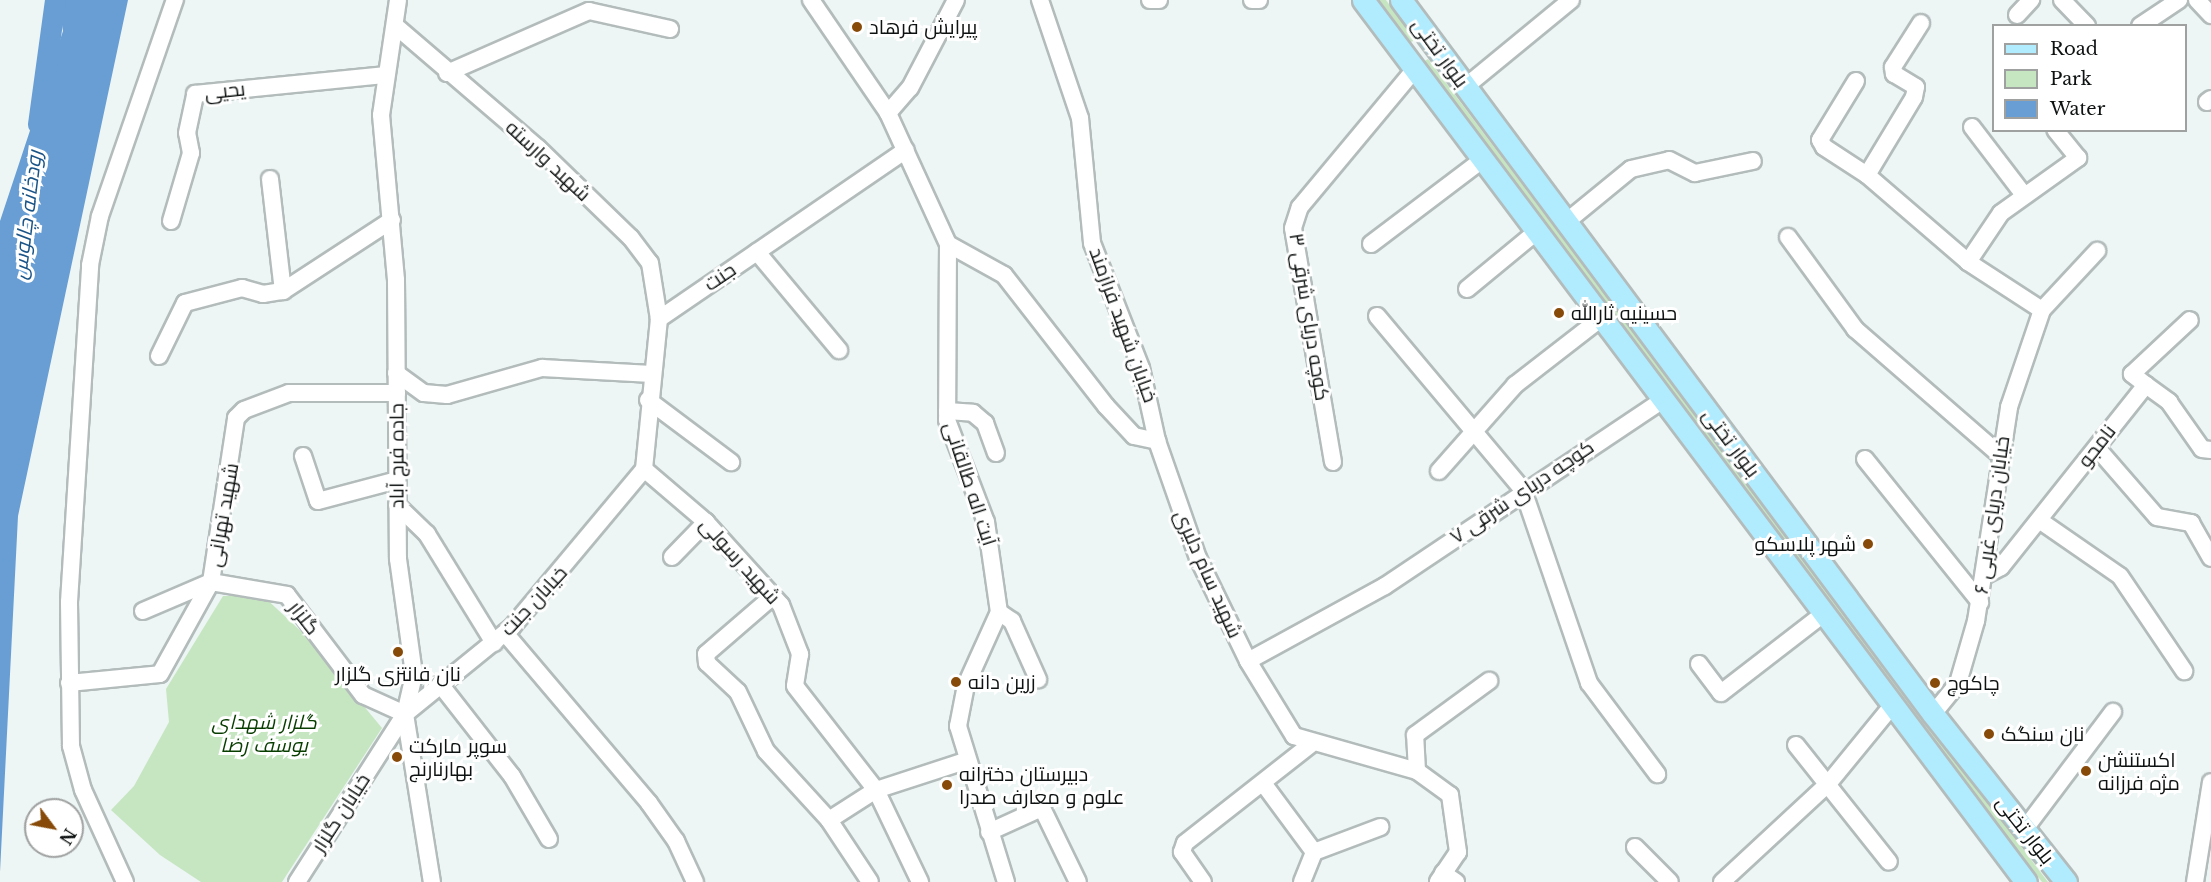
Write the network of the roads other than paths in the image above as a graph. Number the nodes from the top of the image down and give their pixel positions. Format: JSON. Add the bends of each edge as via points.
{"nodes":[{"id":1,"x":175,"y":0,"type":"edge"},
{"id":2,"x":398,"y":0,"type":"edge"},
{"id":3,"x":811,"y":0,"type":"edge"},
{"id":4,"x":956,"y":0,"type":"edge"},
{"id":5,"x":1040,"y":0,"type":"edge"},
{"id":6,"x":1150,"y":0,"type":"edge"},
{"id":7,"x":1159,"y":0,"type":"edge"},
{"id":8,"x":1252,"y":0,"type":"edge"},
{"id":9,"x":1259,"y":0,"type":"edge"},
{"id":10,"x":1363,"y":0,"type":"edge"},
{"id":11,"x":1401,"y":0,"type":"edge"},
{"id":12,"x":1571,"y":0,"type":"edge"},
{"id":13,"x":2031,"y":0,"type":"edge"},
{"id":14,"x":2062,"y":0,"type":"edge"},
{"id":15,"x":2179,"y":0,"type":"edge"},
{"id":16,"x":2197,"y":0,"type":"edge"},
{"id":17,"x":2017,"y":15,"type":"dead end"},
{"id":18,"x":2211,"y":15,"type":"edge"},
{"id":19,"x":1921,"y":23,"type":"dead end"},
{"id":20,"x":2085,"y":24,"type":"edge"},
{"id":21,"x":2143,"y":24,"type":"edge"},
{"id":22,"x":398,"y":28,"type":"junction"},
{"id":23,"x":670,"y":29,"type":"dead end"},
{"id":24,"x":1430,"y":40,"type":"junction"},
{"id":25,"x":1411,"y":64,"type":"junction"},
{"id":26,"x":447,"y":73,"type":"junction"},
{"id":27,"x":386,"y":75,"type":"junction"},
{"id":28,"x":1856,"y":81,"type":"dead end"},
{"id":29,"x":1465,"y":87,"type":"junction"},
{"id":30,"x":888,"y":113,"type":"junction"},
{"id":31,"x":1972,"y":127,"type":"dead end"},
{"id":32,"x":2057,"y":132,"type":"edge"},
{"id":33,"x":906,"y":150,"type":"junction"},
{"id":34,"x":1482,"y":160,"type":"junction"},
{"id":35,"x":1753,"y":161,"type":"dead end"},
{"id":36,"x":1867,"y":174,"type":"junction"},
{"id":37,"x":270,"y":179,"type":"dead end"},
{"id":38,"x":2024,"y":195,"type":"junction"},
{"id":39,"x":392,"y":220,"type":"junction"},
{"id":40,"x":171,"y":221,"type":"dead end"},
{"id":41,"x":1565,"y":223,"type":"junction"},
{"id":42,"x":1535,"y":233,"type":"junction"},
{"id":43,"x":1788,"y":237,"type":"dead end"},
{"id":44,"x":948,"y":244,"type":"junction"},
{"id":45,"x":1371,"y":244,"type":"dead end"},
{"id":46,"x":2097,"y":251,"type":"dead end"},
{"id":47,"x":757,"y":252,"type":"junction"},
{"id":48,"x":1968,"y":262,"type":"junction"},
{"id":49,"x":1467,"y":289,"type":"dead end"},
{"id":50,"x":283,"y":291,"type":"junction"},
{"id":51,"x":2042,"y":310,"type":"junction"},
{"id":52,"x":1377,"y":315,"type":"dead end"},
{"id":53,"x":659,"y":319,"type":"junction"},
{"id":54,"x":1600,"y":319,"type":"junction"},
{"id":55,"x":2190,"y":320,"type":"dead end"},
{"id":56,"x":839,"y":350,"type":"dead end"},
{"id":57,"x":159,"y":356,"type":"dead end"},
{"id":58,"x":396,"y":373,"type":"junction"},
{"id":59,"x":652,"y":374,"type":"junction"},
{"id":60,"x":2146,"y":385,"type":"junction"},
{"id":61,"x":397,"y":393,"type":"junction"},
{"id":62,"x":648,"y":400,"type":"junction"},
{"id":63,"x":1661,"y":401,"type":"junction"},
{"id":64,"x":947,"y":411,"type":"junction"},
{"id":65,"x":1474,"y":431,"type":"junction"},
{"id":66,"x":1157,"y":441,"type":"junction"},
{"id":67,"x":2097,"y":448,"type":"junction"},
{"id":68,"x":2211,"y":450,"type":"edge"},
{"id":69,"x":996,"y":453,"type":"dead end"},
{"id":70,"x":2000,"y":454,"type":"junction"},
{"id":71,"x":303,"y":456,"type":"dead end"},
{"id":72,"x":1865,"y":459,"type":"dead end"},
{"id":73,"x":731,"y":462,"type":"dead end"},
{"id":74,"x":1333,"y":462,"type":"dead end"},
{"id":75,"x":644,"y":469,"type":"junction"},
{"id":76,"x":1439,"y":471,"type":"dead end"},
{"id":77,"x":397,"y":480,"type":"junction"},
{"id":78,"x":1523,"y":490,"type":"junction"},
{"id":79,"x":397,"y":505,"type":"junction"},
{"id":80,"x":2039,"y":520,"type":"junction"},
{"id":81,"x":706,"y":522,"type":"junction"},
{"id":82,"x":672,"y":557,"type":"dead end"},
{"id":83,"x":2211,"y":558,"type":"edge"},
{"id":84,"x":1984,"y":576,"type":"junction"},
{"id":85,"x":211,"y":582,"type":"junction"},
{"id":86,"x":772,"y":597,"type":"junction"},
{"id":87,"x":1980,"y":602,"type":"junction"},
{"id":88,"x":143,"y":611,"type":"dead end"},
{"id":89,"x":999,"y":612,"type":"junction"},
{"id":90,"x":1822,"y":615,"type":"junction"},
{"id":91,"x":500,"y":638,"type":"junction"},
{"id":92,"x":1248,"y":661,"type":"junction"},
{"id":93,"x":1699,"y":664,"type":"dead end"},
{"id":94,"x":2184,"y":671,"type":"dead end"},
{"id":95,"x":1038,"y":679,"type":"dead end"},
{"id":96,"x":1489,"y":681,"type":"dead end"},
{"id":97,"x":69,"y":683,"type":"junction"},
{"id":98,"x":440,"y":684,"type":"junction"},
{"id":99,"x":1890,"y":707,"type":"junction"},
{"id":100,"x":2113,"y":712,"type":"dead end"},
{"id":101,"x":405,"y":714,"type":"junction"},
{"id":102,"x":1933,"y":714,"type":"junction"},
{"id":103,"x":1310,"y":745,"type":"junction"},
{"id":104,"x":1796,"y":745,"type":"dead end"},
{"id":105,"x":965,"y":761,"type":"junction"},
{"id":106,"x":1417,"y":771,"type":"junction"},
{"id":107,"x":1657,"y":774,"type":"dead end"},
{"id":108,"x":2211,"y":782,"type":"edge"},
{"id":109,"x":1263,"y":783,"type":"junction"},
{"id":110,"x":1828,"y":784,"type":"junction"},
{"id":111,"x":876,"y":790,"type":"junction"},
{"id":112,"x":829,"y":820,"type":"junction"},
{"id":113,"x":1380,"y":827,"type":"dead end"},
{"id":114,"x":2024,"y":830,"type":"junction"},
{"id":115,"x":2207,"y":831,"type":"edge"},
{"id":116,"x":989,"y":832,"type":"junction"},
{"id":117,"x":549,"y":839,"type":"dead end"},
{"id":118,"x":1635,"y":847,"type":"dead end"},
{"id":119,"x":1314,"y":852,"type":"junction"},
{"id":120,"x":1889,"y":862,"type":"dead end"},
{"id":121,"x":117,"y":864,"type":"junction"},
{"id":122,"x":1446,"y":879,"type":"edge"},
{"id":123,"x":1727,"y":880,"type":"edge"},
{"id":124,"x":2022,"y":880,"type":"edge"},
{"id":125,"x":125,"y":882,"type":"edge"},
{"id":126,"x":135,"y":882,"type":"edge"},
{"id":127,"x":297,"y":882,"type":"edge"},
{"id":128,"x":432,"y":882,"type":"edge"},
{"id":129,"x":695,"y":882,"type":"edge"},
{"id":130,"x":870,"y":882,"type":"edge"},
{"id":131,"x":920,"y":882,"type":"edge"},
{"id":132,"x":1006,"y":882,"type":"edge"},
{"id":133,"x":1078,"y":882,"type":"edge"},
{"id":134,"x":1203,"y":882,"type":"edge"},
{"id":135,"x":1302,"y":882,"type":"edge"},
{"id":136,"x":1670,"y":882,"type":"edge"},
{"id":137,"x":2066,"y":882,"type":"edge"},
{"id":138,"x":2195,"y":882,"type":"edge"}],
"edges":[{"from":1,"to":97,"type":"street","via":[[100,216],[90,265]]},
{"from":2,"to":22,"type":"street","name":"جاده فرج آباد"},
{"from":3,"to":30,"type":"street","name":"آیت اله طالقانی"},
{"from":4,"to":30,"type":"street","via":[[910,88]]},
{"from":5,"to":66,"type":"street","name":"خیابان شهید فرازمند","via":[[1080,118],[1092,243],[1141,368]]},
{"from":6,"to":7,"type":"street"},
{"from":8,"to":9,"type":"street"},
{"from":10,"to":25,"type":"main road","name":"بلوار تختی"},
{"from":11,"to":24,"type":"main road","name":"بلوار تختی"},
{"from":12,"to":29,"type":"street"},
{"from":13,"to":17,"type":"street"},
{"from":14,"to":20,"type":"street"},
{"from":15,"to":21,"type":"street"},
{"from":16,"to":18,"type":"street"},
{"from":19,"to":36,"type":"street","via":[[1893,67],[1894,74],[1916,87],[1914,97]]},
{"from":22,"to":26,"type":"street","name":"شهید وارسته"},
{"from":22,"to":27,"type":"street","name":"جاده فرج آباد"},
{"from":23,"to":26,"type":"street","via":[[589,11]]},
{"from":24,"to":25,"type":"main road"},
{"from":24,"to":29,"type":"main road","name":"بلوار تختی"},
{"from":25,"to":34,"type":"main road","name":"بلوار تختی"},
{"from":25,"to":74,"type":"street","name":"کوچه دریای شرقی ۳","via":[[1300,207],[1293,228]]},
{"from":26,"to":53,"type":"street","name":"شهید وارسته","via":[[537,148],[631,238],[650,263]]},
{"from":27,"to":39,"type":"street","name":"جاده فرج آباد","via":[[381,115]]},
{"from":27,"to":40,"type":"street","name":"یحیی","via":[[195,94],[188,133],[191,153]]},
{"from":28,"to":36,"type":"street","via":[[1821,140]]},
{"from":29,"to":41,"type":"main road","name":"بلوار تختی"},
{"from":30,"to":33,"type":"street","name":"آیت اله طالقانی"},
{"from":31,"to":38,"type":"street"},
{"from":32,"to":38,"type":"street","via":[[2078,158]]},
{"from":33,"to":44,"type":"street","name":"آیت اله طالقانی"},
{"from":33,"to":47,"type":"street","name":"جنت"},
{"from":34,"to":42,"type":"main road","name":"بلوار تختی"},
{"from":34,"to":45,"type":"street"},
{"from":35,"to":41,"type":"street","via":[[1695,173],[1669,160],[1631,168]]},
{"from":36,"to":48,"type":"street"},
{"from":37,"to":50,"type":"street"},
{"from":38,"to":48,"type":"street","via":[[2001,213]]},
{"from":39,"to":50,"type":"street"},
{"from":39,"to":58,"type":"street","name":"جاده فرج آباد"},
{"from":41,"to":102,"type":"main road","name":"بلوار تختی"},
{"from":42,"to":49,"type":"street"},
{"from":42,"to":54,"type":"main road","name":"بلوار تختی"},
{"from":43,"to":70,"type":"street","via":[[1855,329]]},
{"from":44,"to":64,"type":"street","name":"آیت اله طالقانی"},
{"from":44,"to":66,"type":"street","via":[[1004,275],[1134,436]]},
{"from":46,"to":51,"type":"street"},
{"from":47,"to":53,"type":"street","name":"جنت"},
{"from":47,"to":56,"type":"street"},
{"from":48,"to":51,"type":"street"},
{"from":50,"to":57,"type":"street","via":[[262,294],[242,288],[184,303]]},
{"from":51,"to":70,"type":"street","name":"خیابان دریای غربی ۶"},
{"from":52,"to":65,"type":"street"},
{"from":53,"to":59,"type":"street"},
{"from":54,"to":63,"type":"main road","name":"بلوار تختی"},
{"from":54,"to":65,"type":"street","via":[[1515,385]]},
{"from":55,"to":60,"type":"street","via":[[2132,374]]},
{"from":58,"to":59,"type":"street","via":[[424,393],[447,395],[542,368]]},
{"from":58,"to":61,"type":"street","name":"جاده فرج آباد"},
{"from":59,"to":62,"type":"street"},
{"from":60,"to":67,"type":"street","name":"نامجو"},
{"from":60,"to":68,"type":"street","via":[[2169,402],[2202,449]]},
{"from":61,"to":77,"type":"street","name":"جاده فرج آباد"},
{"from":61,"to":85,"type":"street","name":"شهید تهرانی","via":[[289,393],[244,410],[236,418]]},
{"from":62,"to":73,"type":"street"},
{"from":62,"to":75,"type":"street"},
{"from":63,"to":78,"type":"street","name":"کوچه دریای شرقی ۷"},
{"from":63,"to":90,"type":"main road","name":"بلوار تختی"},
{"from":64,"to":69,"type":"street","via":[[973,413],[986,423]]},
{"from":64,"to":89,"type":"street","name":"آیت اله طالقانی","via":[[986,522]]},
{"from":65,"to":76,"type":"street"},
{"from":65,"to":78,"type":"street"},
{"from":66,"to":92,"type":"street","name":"شهید سام دلیری","via":[[1198,558]]},
{"from":67,"to":80,"type":"street","name":"نامجو"},
{"from":67,"to":83,"type":"street","via":[[2157,518],[2192,523]]},
{"from":70,"to":84,"type":"street","name":"خیابان دریای غربی ۶"},
{"from":71,"to":77,"type":"street","via":[[318,501]]},
{"from":72,"to":87,"type":"street"},
{"from":75,"to":81,"type":"street","name":"شهید رسولی"},
{"from":75,"to":91,"type":"street","name":"خیابان جنت"},
{"from":77,"to":79,"type":"street","name":"جاده فرج آباد"},
{"from":78,"to":92,"type":"street","name":"کوچه دریای شرقی ۷","via":[[1385,586]]},
{"from":78,"to":107,"type":"street","via":[[1589,683]]},
{"from":79,"to":91,"type":"street","via":[[427,534]]},
{"from":79,"to":101,"type":"street","name":"جاده فرج آباد","via":[[414,675]]},
{"from":80,"to":84,"type":"street","name":"نامجو","via":[[2001,567]]},
{"from":80,"to":94,"type":"street","via":[[2120,576]]},
{"from":81,"to":82,"type":"street"},
{"from":81,"to":86,"type":"street","name":"شهید رسولی"},
{"from":84,"to":87,"type":"street","name":"خیابان دریای غربی ۶"},
{"from":85,"to":88,"type":"street"},
{"from":85,"to":97,"type":"street","name":"شهید تهرانی","via":[[160,674]]},
{"from":85,"to":101,"type":"street","name":"گلزار","via":[[287,596],[363,695]]},
{"from":86,"to":111,"type":"street","name":"شهید رسولی","via":[[781,605],[800,654],[795,686]]},
{"from":86,"to":112,"type":"street","via":[[706,654],[707,663],[738,692],[766,751]]},
{"from":87,"to":102,"type":"street","name":"خیابان دریای غربی ۶","via":[[1958,683]]},
{"from":89,"to":95,"type":"street","via":[[1012,621]]},
{"from":89,"to":105,"type":"street","via":[[966,685],[958,726]]},
{"from":90,"to":93,"type":"street","via":[[1721,693]]},
{"from":90,"to":99,"type":"main road","name":"بلوار تختی"},
{"from":91,"to":98,"type":"street","name":"خیابان جنت"},
{"from":91,"to":129,"type":"street","via":[[649,803],[676,841]]},
{"from":92,"to":103,"type":"street","name":"شهید سام دلیری","via":[[1294,736]]},
{"from":96,"to":106,"type":"street","via":[[1415,735]]},
{"from":97,"to":121,"type":"street","via":[[74,757]]},
{"from":98,"to":101,"type":"street","name":"خیابان جنت"},
{"from":98,"to":117,"type":"street","via":[[512,776]]},
{"from":99,"to":110,"type":"street"},
{"from":99,"to":124,"type":"main road","name":"بلوار تختی"},
{"from":100,"to":114,"type":"street"},
{"from":101,"to":127,"type":"street","name":"خیابان گلزار"},
{"from":101,"to":128,"type":"street","name":"جاده فرج آباد"},
{"from":102,"to":114,"type":"main road","name":"بلوار تختی"},
{"from":103,"to":106,"type":"street","name":"شهید سام دلیری"},
{"from":103,"to":109,"type":"street"},
{"from":104,"to":110,"type":"street"},
{"from":105,"to":111,"type":"street"},
{"from":105,"to":116,"type":"street"},
{"from":106,"to":122,"type":"street","name":"شهید سام دلیری","via":[[1450,795],[1459,836],[1458,852]]},
{"from":108,"to":115,"type":"street"},
{"from":109,"to":119,"type":"street"},
{"from":109,"to":134,"type":"street","via":[[1185,843],[1182,852]]},
{"from":110,"to":120,"type":"street"},
{"from":110,"to":123,"type":"street"},
{"from":111,"to":112,"type":"street"},
{"from":111,"to":131,"type":"street","name":"شهید رسولی"},
{"from":112,"to":130,"type":"street"},
{"from":113,"to":119,"type":"street"},
{"from":114,"to":137,"type":"main road","name":"بلوار تختی"},
{"from":115,"to":138,"type":"street"},
{"from":116,"to":132,"type":"street"},
{"from":116,"to":133,"type":"street","via":[[1042,808]]},
{"from":118,"to":136,"type":"street"},
{"from":119,"to":135,"type":"street"},
{"from":121,"to":125,"type":"street"},
{"from":121,"to":126,"type":"street"}]}
